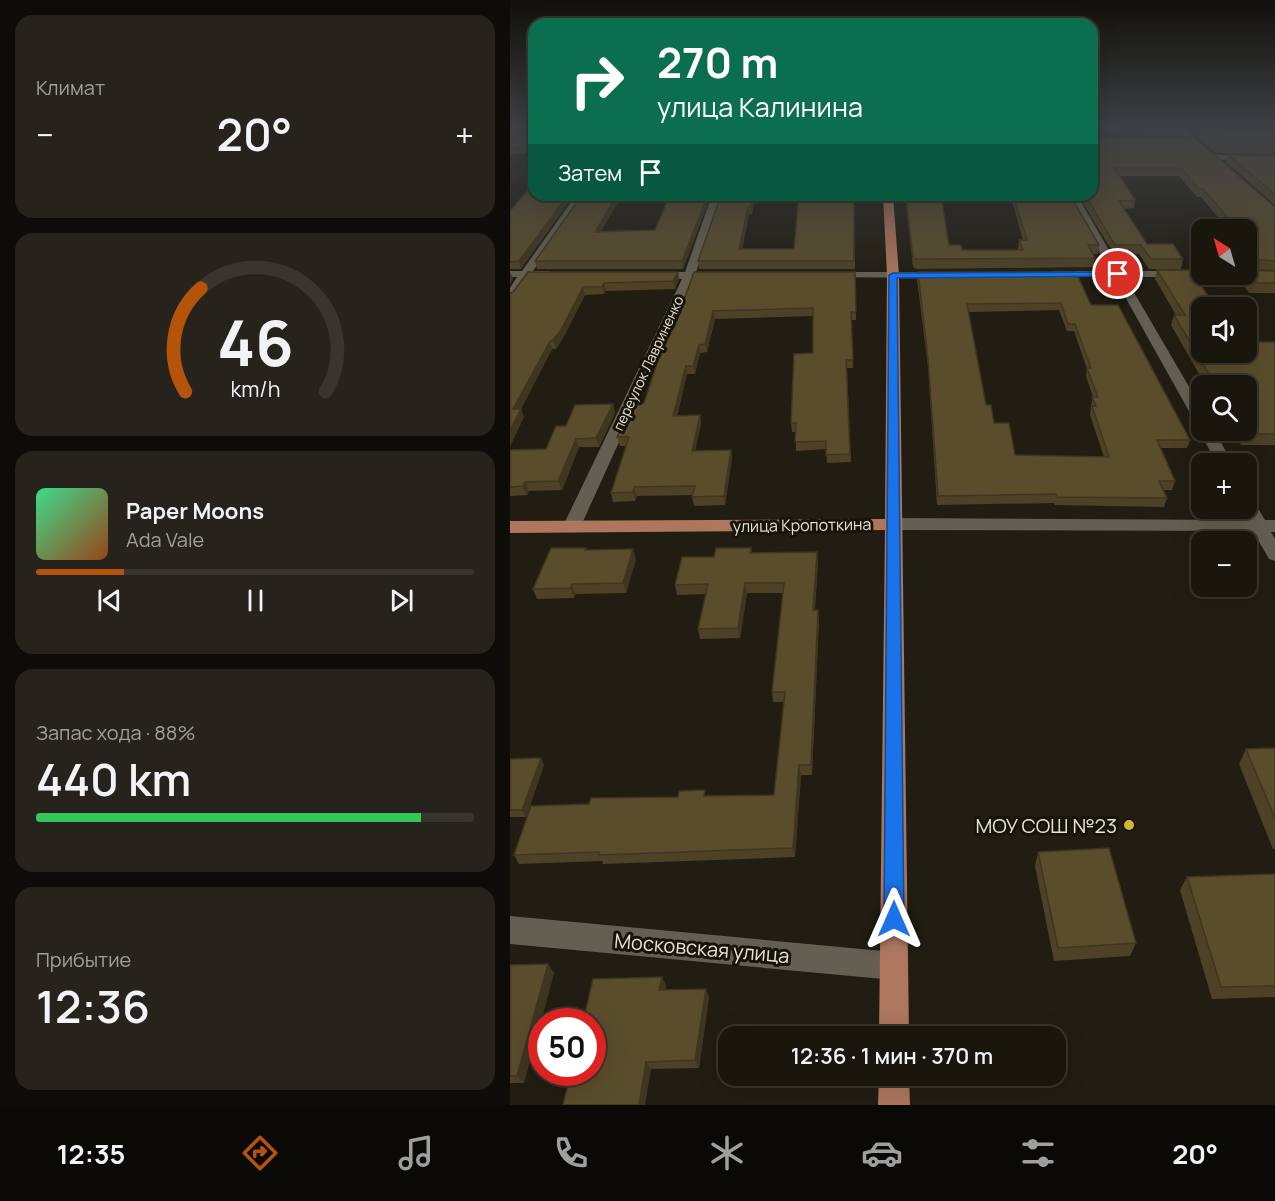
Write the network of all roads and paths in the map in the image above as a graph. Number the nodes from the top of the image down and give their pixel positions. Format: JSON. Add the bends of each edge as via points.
{"nodes":[{"id":1,"x":576,"y":201,"type":"edge"},
{"id":2,"x":715,"y":201,"type":"edge"},
{"id":3,"x":888,"y":201,"type":"edge"},
{"id":4,"x":1075,"y":201,"type":"edge"},
{"id":5,"x":510,"y":274,"type":"edge"},
{"id":6,"x":526,"y":274,"type":"junction"},
{"id":7,"x":561,"y":274,"type":"edge"},
{"id":8,"x":1035,"y":274,"type":"edge"},
{"id":9,"x":1118,"y":274,"type":"junction"},
{"id":10,"x":1191,"y":274,"type":"edge"},
{"id":11,"x":642,"y":275,"type":"edge"},
{"id":12,"x":893,"y":275,"type":"junction"},
{"id":13,"x":952,"y":275,"type":"edge"},
{"id":14,"x":1257,"y":275,"type":"edge"},
{"id":15,"x":1275,"y":275,"type":"edge"},
{"id":16,"x":689,"y":276,"type":"junction"},
{"id":17,"x":725,"y":276,"type":"edge"},
{"id":18,"x":821,"y":276,"type":"edge"},
{"id":19,"x":510,"y":296,"type":"edge"},
{"id":20,"x":1191,"y":403,"type":"edge"},
{"id":21,"x":1257,"y":515,"type":"edge"},
{"id":22,"x":893,"y":524,"type":"junction"},
{"id":23,"x":1267,"y":526,"type":"edge"},
{"id":24,"x":510,"y":527,"type":"edge"},
{"id":25,"x":571,"y":528,"type":"junction"},
{"id":26,"x":1275,"y":555,"type":"edge"},
{"id":27,"x":510,"y":930,"type":"edge"},
{"id":28,"x":894,"y":966,"type":"junction"},
{"id":29,"x":894,"y":1026,"type":"edge"},
{"id":30,"x":894,"y":1086,"type":"edge"},
{"id":31,"x":894,"y":1105,"type":"edge"}],
"edges":[{"from":1,"to":6,"type":"street"},
{"from":2,"to":16,"type":"street","name":"переулок Лавриненко"},
{"from":3,"to":12,"type":"main road"},
{"from":4,"to":9,"type":"street"},
{"from":5,"to":6,"type":"street"},
{"from":6,"to":7,"type":"street"},
{"from":6,"to":19,"type":"street"},
{"from":8,"to":9,"type":"street"},
{"from":9,"to":10,"type":"street"},
{"from":9,"to":20,"type":"street"},
{"from":11,"to":16,"type":"street"},
{"from":12,"to":13,"type":"street"},
{"from":12,"to":18,"type":"street"},
{"from":12,"to":22,"type":"main road"},
{"from":14,"to":15,"type":"street"},
{"from":16,"to":17,"type":"street"},
{"from":16,"to":25,"type":"street","name":"переулок Лавриненко"},
{"from":21,"to":23,"type":"street"},
{"from":22,"to":23,"type":"street","name":"улица Кропоткина"},
{"from":22,"to":25,"type":"main road","name":"улица Кропоткина"},
{"from":22,"to":28,"type":"main road"},
{"from":23,"to":26,"type":"street"},
{"from":24,"to":25,"type":"main road","name":"улица Кропоткина"},
{"from":27,"to":28,"type":"street","name":"Московская улица"},
{"from":28,"to":29,"type":"main road"},
{"from":30,"to":31,"type":"main road"}]}
